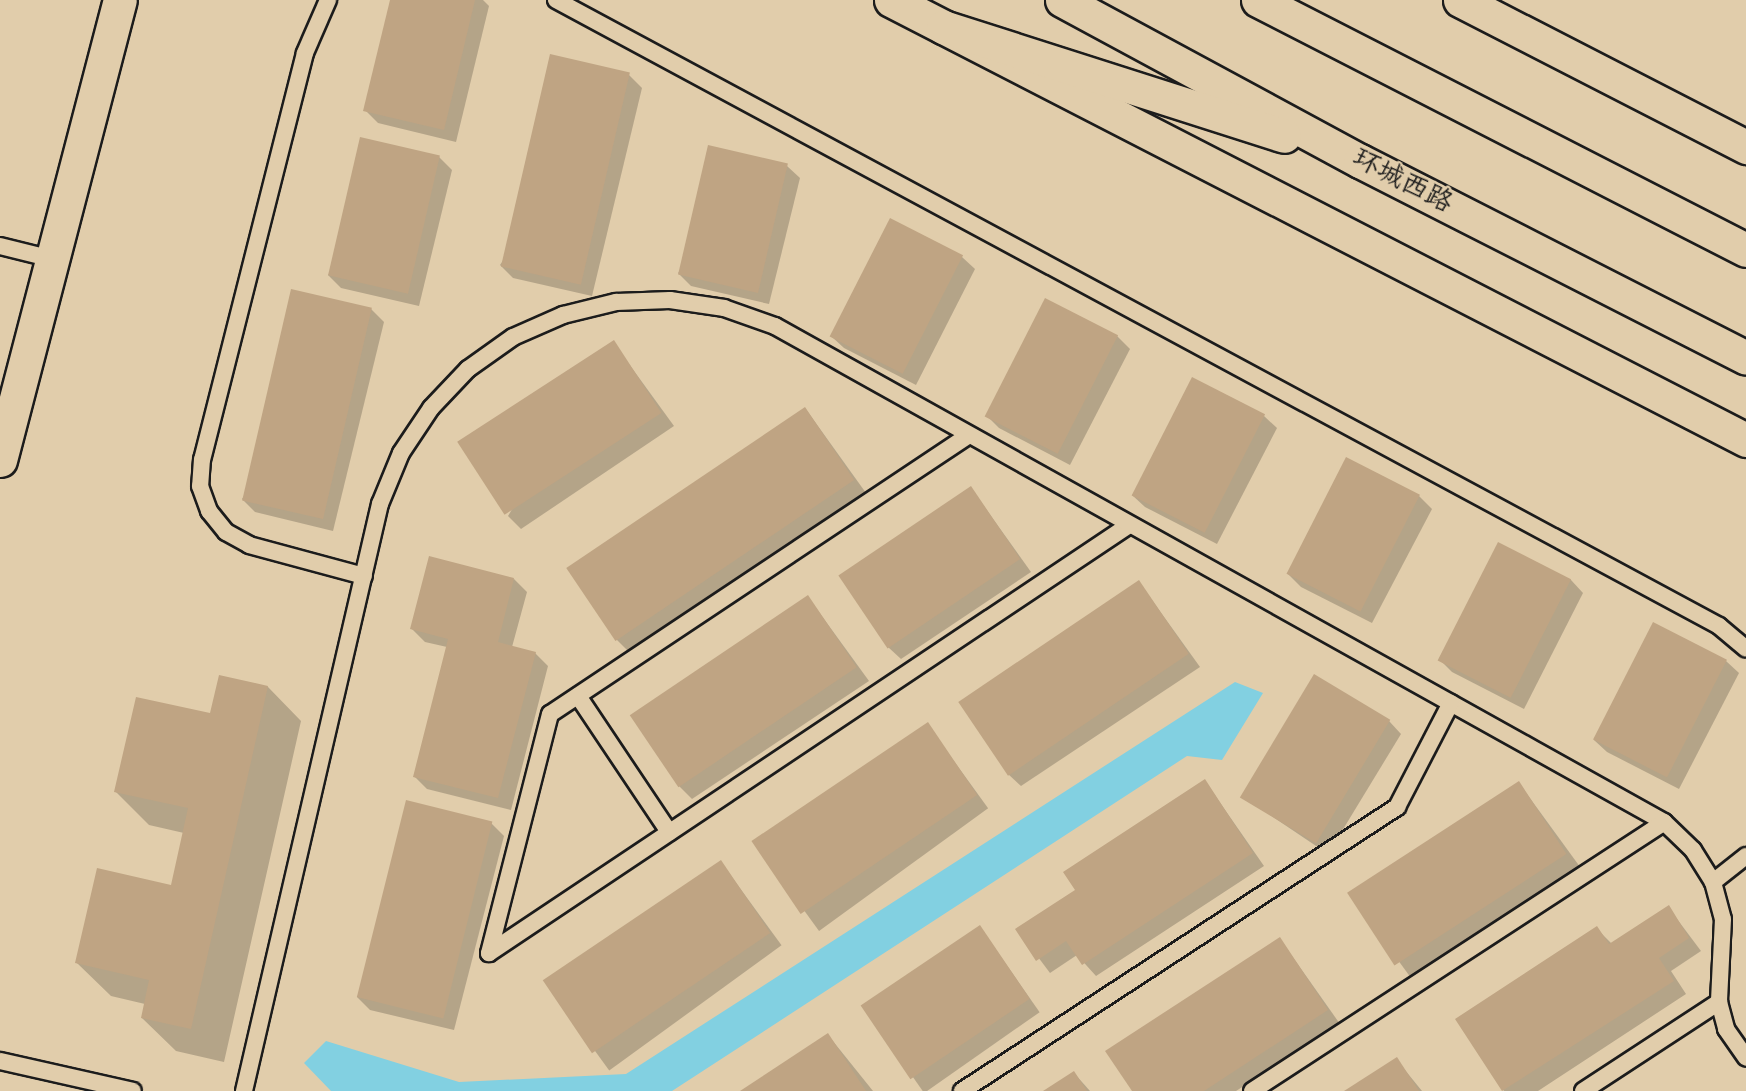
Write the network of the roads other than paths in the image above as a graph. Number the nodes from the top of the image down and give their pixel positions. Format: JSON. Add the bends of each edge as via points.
{"nodes":[{"id":1,"x":120,"y":0,"type":"edge"},
{"id":2,"x":328,"y":0,"type":"edge"},
{"id":3,"x":556,"y":0,"type":"edge"},
{"id":4,"x":891,"y":0,"type":"edge"},
{"id":5,"x":1062,"y":0,"type":"edge"},
{"id":6,"x":1258,"y":0,"type":"edge"},
{"id":7,"x":1460,"y":0,"type":"edge"},
{"id":8,"x":943,"y":27,"type":"junction"},
{"id":9,"x":1746,"y":147,"type":"edge"},
{"id":10,"x":1360,"y":161,"type":"junction"},
{"id":11,"x":0,"y":246,"type":"edge"},
{"id":12,"x":1746,"y":250,"type":"edge"},
{"id":13,"x":52,"y":259,"type":"junction"},
{"id":14,"x":1746,"y":358,"type":"edge"},
{"id":15,"x":969,"y":435,"type":"junction"},
{"id":16,"x":1746,"y":440,"type":"edge"},
{"id":17,"x":0,"y":460,"type":"edge"},
{"id":18,"x":1129,"y":525,"type":"junction"},
{"id":19,"x":364,"y":576,"type":"junction"},
{"id":20,"x":1746,"y":649,"type":"edge"},
{"id":21,"x":578,"y":696,"type":"junction"},
{"id":22,"x":1451,"y":703,"type":"junction"},
{"id":23,"x":1664,"y":822,"type":"junction"},
{"id":24,"x":669,"y":832,"type":"junction"},
{"id":25,"x":1746,"y":856,"type":"edge"},
{"id":26,"x":1713,"y":882,"type":"junction"},
{"id":27,"x":1719,"y":1002,"type":"junction"},
{"id":28,"x":1746,"y":1058,"type":"edge"},
{"id":29,"x":0,"y":1061,"type":"edge"},
{"id":30,"x":133,"y":1091,"type":"edge"},
{"id":31,"x":244,"y":1091,"type":"edge"},
{"id":32,"x":962,"y":1091,"type":"edge"},
{"id":33,"x":1252,"y":1091,"type":"edge"},
{"id":34,"x":1583,"y":1091,"type":"edge"}],
"edges":[{"from":1,"to":13,"type":"main road"},
{"from":2,"to":19,"type":"lane","via":[[305,53],[202,459],[200,486],[209,511],[226,532],[249,545]]},
{"from":3,"to":20,"type":"lane","via":[[1719,626]]},
{"from":4,"to":8,"type":"main road"},
{"from":5,"to":10,"type":"main road","name":"环城西路"},
{"from":6,"to":12,"type":"main road"},
{"from":7,"to":9,"type":"main road"},
{"from":8,"to":10,"type":"main road"},
{"from":8,"to":16,"type":"main road"},
{"from":10,"to":14,"type":"main road","name":"环城西路"},
{"from":11,"to":13,"type":"lane"},
{"from":13,"to":17,"type":"main road"},
{"from":15,"to":18,"type":"lane"},
{"from":15,"to":19,"type":"lane","via":[[775,326],[713,306],[670,300],[616,302],[562,315],[513,337],[468,369],[430,408],[401,453],[380,504]]},
{"from":15,"to":21,"type":"lane"},
{"from":18,"to":22,"type":"lane"},
{"from":18,"to":24,"type":"lane"},
{"from":19,"to":31,"type":"lane"},
{"from":21,"to":24,"type":"lane"},
{"from":21,"to":24,"type":"lane","via":[[550,714],[489,953]]},
{"from":22,"to":23,"type":"lane"},
{"from":22,"to":32,"type":"lane","via":[[1397,807]]},
{"from":23,"to":26,"type":"lane","via":[[1693,850]]},
{"from":23,"to":33,"type":"lane"},
{"from":25,"to":26,"type":"lane"},
{"from":26,"to":27,"type":"lane","via":[[1723,919]]},
{"from":27,"to":28,"type":"lane","via":[[1726,1029]]},
{"from":27,"to":34,"type":"lane"},
{"from":29,"to":30,"type":"lane"}]}
